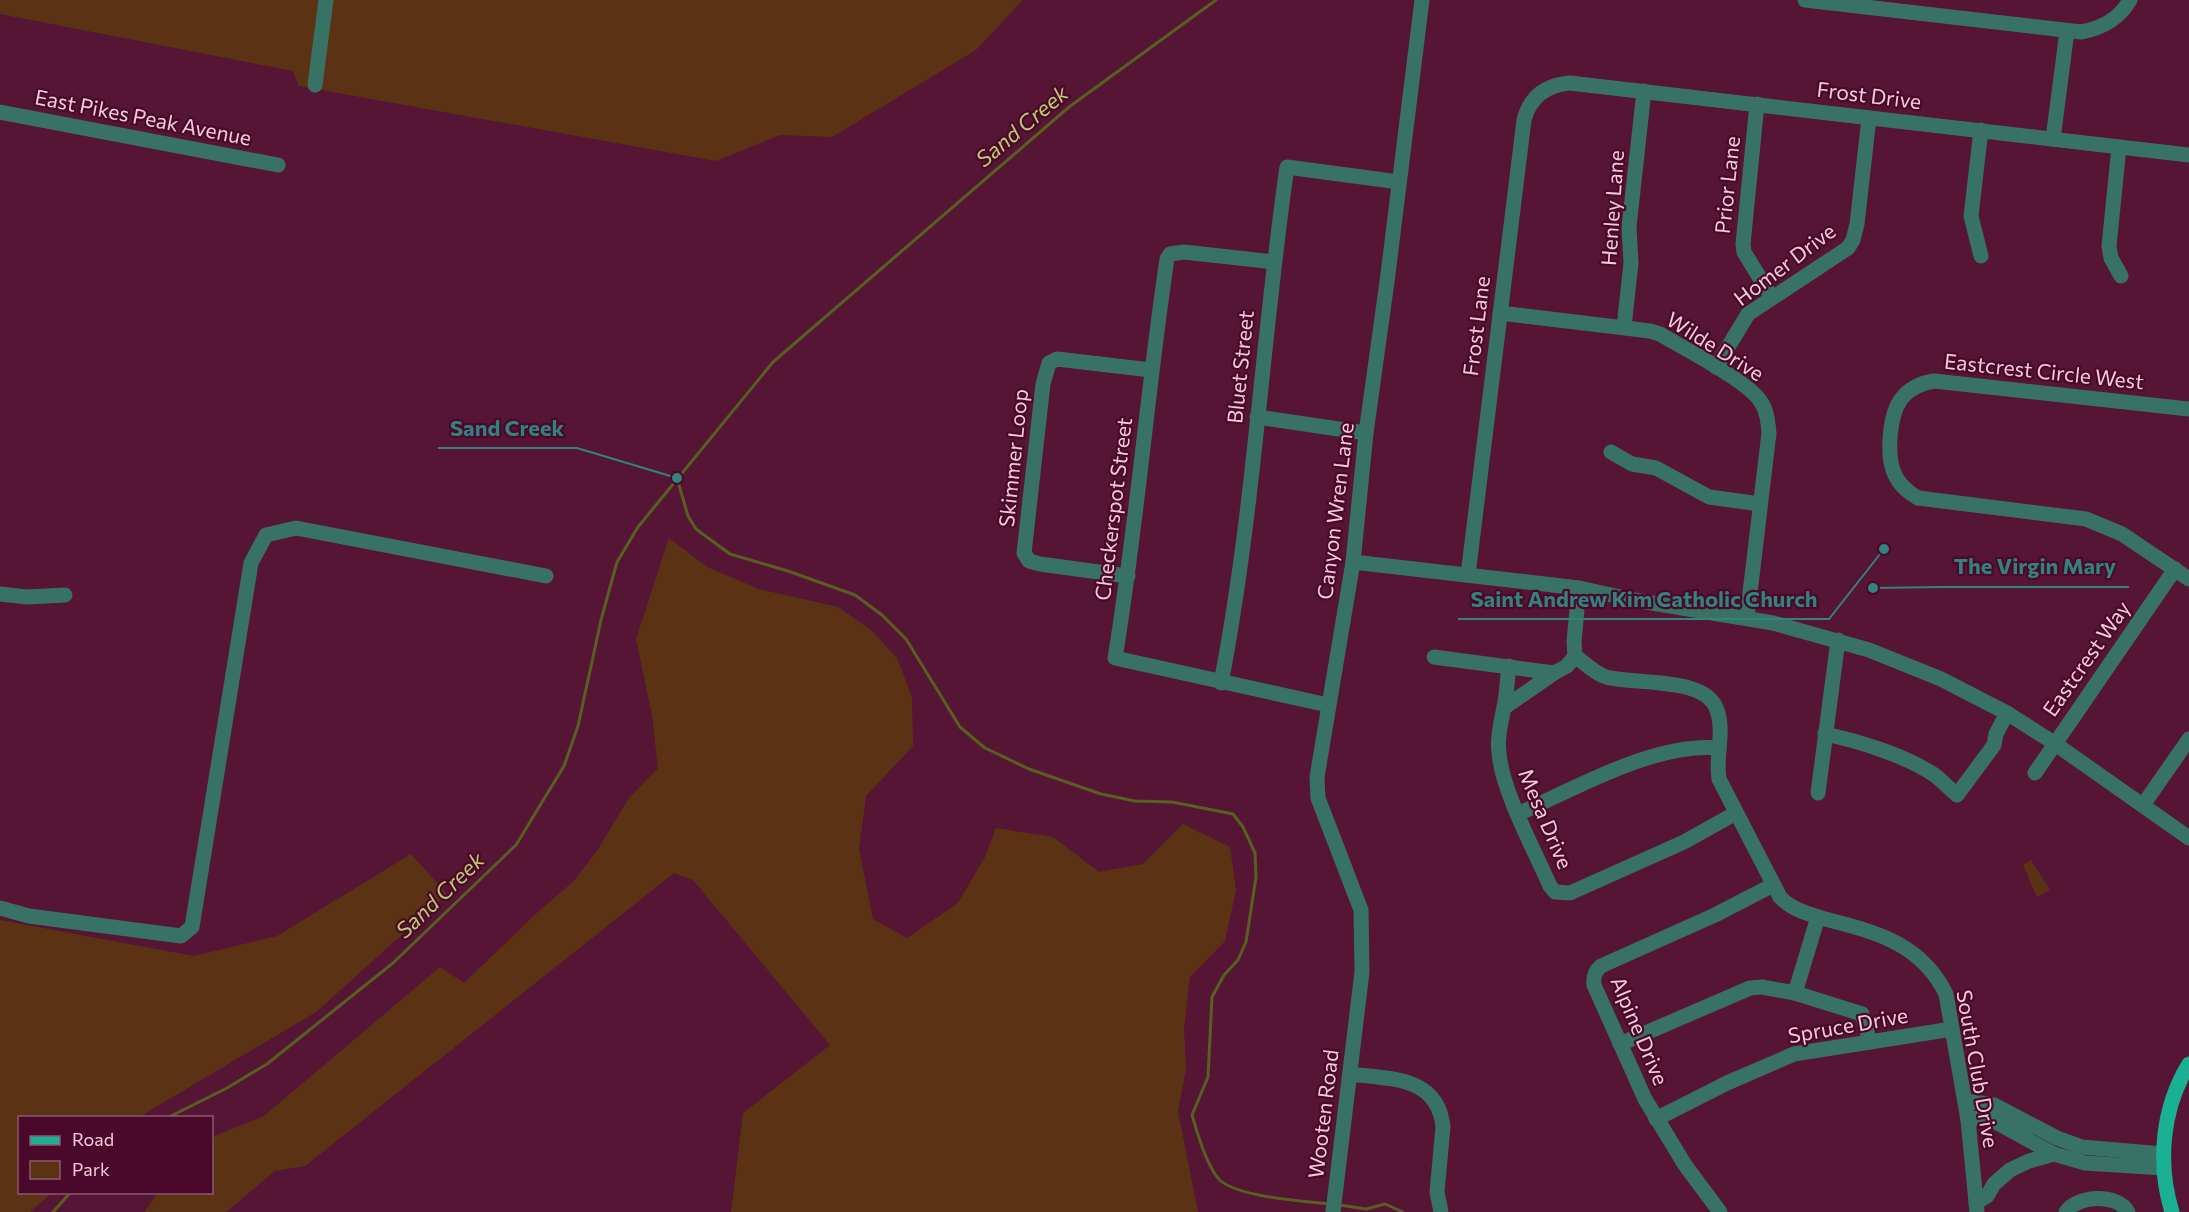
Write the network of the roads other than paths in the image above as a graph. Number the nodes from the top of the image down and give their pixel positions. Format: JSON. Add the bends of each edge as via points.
{"nodes":[{"id":1,"x":326,"y":0,"type":"edge"},
{"id":2,"x":1422,"y":0,"type":"edge"},
{"id":3,"x":1805,"y":0,"type":"edge"},
{"id":4,"x":2130,"y":0,"type":"edge"},
{"id":5,"x":2067,"y":32,"type":"junction"},
{"id":6,"x":315,"y":85,"type":"dead end"},
{"id":7,"x":1545,"y":90,"type":"joint"},
{"id":8,"x":1644,"y":91,"type":"junction"},
{"id":9,"x":1757,"y":104,"type":"junction"},
{"id":10,"x":0,"y":112,"type":"edge"},
{"id":11,"x":1869,"y":118,"type":"junction"},
{"id":12,"x":1981,"y":130,"type":"junction"},
{"id":13,"x":2054,"y":139,"type":"junction"},
{"id":14,"x":2120,"y":147,"type":"junction"},
{"id":15,"x":2189,"y":154,"type":"edge"},
{"id":16,"x":278,"y":165,"type":"dead end"},
{"id":17,"x":1399,"y":182,"type":"junction"},
{"id":18,"x":1981,"y":256,"type":"dead end"},
{"id":19,"x":1274,"y":262,"type":"junction"},
{"id":20,"x":2121,"y":276,"type":"dead end"},
{"id":21,"x":1772,"y":298,"type":"junction"},
{"id":22,"x":1500,"y":313,"type":"junction"},
{"id":23,"x":1624,"y":327,"type":"junction"},
{"id":24,"x":1716,"y":367,"type":"junction"},
{"id":25,"x":1151,"y":370,"type":"junction"},
{"id":26,"x":2189,"y":409,"type":"edge"},
{"id":27,"x":1257,"y":417,"type":"junction"},
{"id":28,"x":1366,"y":433,"type":"junction"},
{"id":29,"x":1611,"y":452,"type":"dead end"},
{"id":30,"x":1760,"y":504,"type":"junction"},
{"id":31,"x":1353,"y":562,"type":"junction"},
{"id":32,"x":2175,"y":569,"type":"junction"},
{"id":33,"x":1468,"y":575,"type":"junction"},
{"id":34,"x":546,"y":576,"type":"dead end"},
{"id":35,"x":1128,"y":576,"type":"junction"},
{"id":36,"x":2189,"y":579,"type":"edge"},
{"id":37,"x":1578,"y":588,"type":"junction"},
{"id":38,"x":0,"y":594,"type":"edge"},
{"id":39,"x":65,"y":595,"type":"dead end"},
{"id":40,"x":1748,"y":618,"type":"junction"},
{"id":41,"x":1838,"y":640,"type":"junction"},
{"id":42,"x":1575,"y":656,"type":"junction"},
{"id":43,"x":1434,"y":657,"type":"dead end"},
{"id":44,"x":1509,"y":666,"type":"junction"},
{"id":45,"x":1554,"y":673,"type":"junction"},
{"id":46,"x":1221,"y":683,"type":"junction"},
{"id":47,"x":1328,"y":705,"type":"junction"},
{"id":48,"x":1505,"y":707,"type":"junction"},
{"id":49,"x":2007,"y":713,"type":"junction"},
{"id":50,"x":1825,"y":734,"type":"junction"},
{"id":51,"x":2189,"y":739,"type":"edge"},
{"id":52,"x":2054,"y":742,"type":"junction"},
{"id":53,"x":1719,"y":748,"type":"junction"},
{"id":54,"x":2035,"y":773,"type":"dead end"},
{"id":55,"x":1818,"y":793,"type":"dead end"},
{"id":56,"x":2143,"y":805,"type":"junction"},
{"id":57,"x":1736,"y":813,"type":"junction"},
{"id":58,"x":1518,"y":814,"type":"junction"},
{"id":59,"x":2189,"y":838,"type":"edge"},
{"id":60,"x":1773,"y":885,"type":"junction"},
{"id":61,"x":0,"y":908,"type":"edge"},
{"id":62,"x":1818,"y":917,"type":"junction"},
{"id":63,"x":1795,"y":993,"type":"junction"},
{"id":64,"x":1356,"y":1020,"type":"joint"},
{"id":65,"x":1952,"y":1029,"type":"junction"},
{"id":66,"x":1869,"y":1042,"type":"junction"},
{"id":67,"x":1620,"y":1044,"type":"junction"},
{"id":68,"x":2189,"y":1064,"type":"edge"},
{"id":69,"x":1350,"y":1074,"type":"junction"},
{"id":70,"x":1966,"y":1101,"type":"junction"},
{"id":71,"x":1656,"y":1119,"type":"junction"},
{"id":72,"x":1968,"y":1120,"type":"junction"},
{"id":73,"x":2054,"y":1154,"type":"junction"},
{"id":74,"x":2163,"y":1161,"type":"junction"},
{"id":75,"x":1976,"y":1207,"type":"edge"},
{"id":76,"x":1333,"y":1212,"type":"edge"},
{"id":77,"x":1441,"y":1212,"type":"edge"},
{"id":78,"x":1720,"y":1212,"type":"edge"},
{"id":79,"x":2066,"y":1212,"type":"edge"},
{"id":80,"x":2128,"y":1212,"type":"edge"},
{"id":81,"x":2172,"y":1212,"type":"edge"}],
"edges":[{"from":1,"to":6,"type":"street"},
{"from":2,"to":17,"type":"street","name":"Canyon Wren Lane"},
{"from":3,"to":5,"type":"street"},
{"from":4,"to":5,"type":"street","via":[[2119,20],[2094,29]]},
{"from":5,"to":13,"type":"street"},
{"from":7,"to":8,"type":"street","name":"Frost Drive","via":[[1570,83]]},
{"from":7,"to":22,"type":"street","name":"Frost Lane","via":[[1532,101],[1524,120]]},
{"from":8,"to":9,"type":"street","name":"Frost Drive"},
{"from":8,"to":23,"type":"street","name":"Henley Lane","via":[[1629,227],[1631,263]]},
{"from":9,"to":11,"type":"street","name":"Frost Drive"},
{"from":9,"to":21,"type":"street","name":"Prior Lane","via":[[1743,244]]},
{"from":10,"to":16,"type":"street","name":"East Pikes Peak Avenue"},
{"from":11,"to":12,"type":"street","name":"Frost Drive"},
{"from":11,"to":21,"type":"street","name":"Homer Drive","via":[[1853,240],[1841,254]]},
{"from":12,"to":13,"type":"street","name":"Frost Drive"},
{"from":12,"to":18,"type":"street","via":[[1971,216]]},
{"from":13,"to":14,"type":"street","name":"Frost Drive"},
{"from":14,"to":15,"type":"street","name":"Frost Drive"},
{"from":14,"to":20,"type":"street","via":[[2109,246]]},
{"from":17,"to":19,"type":"street","name":"Bluet Street","via":[[1287,167]]},
{"from":17,"to":28,"type":"street","name":"Canyon Wren Lane"},
{"from":19,"to":25,"type":"street","name":"Checkerspot Street","via":[[1184,252],[1170,254]]},
{"from":19,"to":27,"type":"street","name":"Bluet Street"},
{"from":21,"to":24,"type":"street","name":"Homer Drive","via":[[1748,314]]},
{"from":22,"to":23,"type":"street","name":"Wilde Drive"},
{"from":22,"to":33,"type":"street","name":"Frost Lane"},
{"from":23,"to":24,"type":"street","name":"Wilde Drive","via":[[1660,334]]},
{"from":24,"to":30,"type":"street","name":"Wilde Drive","via":[[1749,389],[1766,412],[1768,433]]},
{"from":25,"to":35,"type":"street","name":"Checkerspot Street"},
{"from":25,"to":35,"type":"street","name":"Skimmer Loop","via":[[1057,358],[1049,363],[1034,460],[1024,554],[1029,561]]},
{"from":26,"to":32,"type":"street","name":"Eastcrest Circle West","via":[[1945,381],[1906,384],[1891,435],[1890,464],[1894,474],[1918,498],[2086,519],[2122,534]]},
{"from":27,"to":28,"type":"street"},
{"from":27,"to":46,"type":"street","name":"Bluet Street","via":[[1239,585]]},
{"from":28,"to":31,"type":"street","name":"Canyon Wren Lane"},
{"from":29,"to":30,"type":"street","via":[[1632,464],[1656,468],[1709,497]]},
{"from":30,"to":40,"type":"street","name":"Wilde Drive"},
{"from":31,"to":33,"type":"street"},
{"from":31,"to":47,"type":"street","name":"Canyon Wren Lane"},
{"from":32,"to":36,"type":"street","name":"Eastcrest Circle West"},
{"from":32,"to":52,"type":"street","name":"Eastcrest Way"},
{"from":33,"to":37,"type":"street"},
{"from":34,"to":61,"type":"street","via":[[296,528],[266,535],[251,563],[192,927],[181,936]]},
{"from":35,"to":46,"type":"street","name":"Checkerspot Street","via":[[1115,658]]},
{"from":37,"to":40,"type":"street"},
{"from":37,"to":42,"type":"street"},
{"from":38,"to":39,"type":"street"},
{"from":40,"to":41,"type":"street"},
{"from":41,"to":49,"type":"street","via":[[1904,662]]},
{"from":41,"to":50,"type":"street"},
{"from":42,"to":45,"type":"street"},
{"from":42,"to":53,"type":"street","name":"South Club Drive","via":[[1604,676],[1696,689],[1717,697]]},
{"from":43,"to":44,"type":"street"},
{"from":44,"to":45,"type":"street"},
{"from":44,"to":48,"type":"street","name":"Mesa Drive"},
{"from":45,"to":48,"type":"street"},
{"from":46,"to":47,"type":"street","name":"Checkerspot Street"},
{"from":47,"to":64,"type":"street","name":"Canyon Wren Lane","via":[[1317,777],[1318,798],[1361,910],[1362,972]]},
{"from":48,"to":58,"type":"street","name":"Mesa Drive","via":[[1498,751],[1503,778]]},
{"from":49,"to":50,"type":"street","via":[[1994,745],[1958,795],[1922,768]]},
{"from":49,"to":52,"type":"street"},
{"from":50,"to":55,"type":"street"},
{"from":51,"to":56,"type":"street"},
{"from":52,"to":54,"type":"street","name":"Eastcrest Way"},
{"from":52,"to":56,"type":"street"},
{"from":53,"to":57,"type":"street","name":"South Club Drive","via":[[1719,779]]},
{"from":53,"to":58,"type":"street","via":[[1691,747],[1634,762]]},
{"from":56,"to":59,"type":"street"},
{"from":57,"to":58,"type":"street","name":"Mesa Drive","via":[[1659,854],[1562,894],[1550,886]]},
{"from":57,"to":60,"type":"street","name":"South Club Drive"},
{"from":60,"to":62,"type":"street","name":"South Club Drive","via":[[1786,903]]},
{"from":60,"to":67,"type":"street","name":"Alpine Drive","via":[[1596,970],[1594,985]]},
{"from":62,"to":63,"type":"street"},
{"from":62,"to":65,"type":"street","name":"South Club Drive","via":[[1874,932],[1908,949],[1940,983],[1946,994]]},
{"from":63,"to":66,"type":"street","via":[[1862,1014]]},
{"from":63,"to":67,"type":"street","via":[[1750,988]]},
{"from":64,"to":69,"type":"street","name":"Wooten Road"},
{"from":65,"to":66,"type":"street","name":"Spruce Drive"},
{"from":65,"to":70,"type":"street","name":"South Club Drive"},
{"from":66,"to":71,"type":"street","name":"Spruce Drive","via":[[1794,1054]]},
{"from":67,"to":71,"type":"street","name":"Alpine Drive"},
{"from":68,"to":74,"type":"main road","via":[[2172,1101]]},
{"from":69,"to":76,"type":"street","name":"Wooten Road"},
{"from":69,"to":77,"type":"street","via":[[1403,1081],[1419,1086],[1433,1098],[1443,1127],[1437,1192]]},
{"from":70,"to":72,"type":"street","name":"South Club Drive"},
{"from":70,"to":74,"type":"street","via":[[1994,1105],[2082,1147]]},
{"from":71,"to":78,"type":"street","name":"Alpine Drive"},
{"from":72,"to":73,"type":"street","via":[[1992,1120]]},
{"from":72,"to":75,"type":"street","name":"South Club Drive"},
{"from":73,"to":74,"type":"street","via":[[2092,1164]]},
{"from":73,"to":75,"type":"street","via":[[2010,1170]]},
{"from":74,"to":81,"type":"main road"},
{"from":79,"to":80,"type":"street","via":[[2083,1200],[2111,1200],[2120,1202]]}]}
